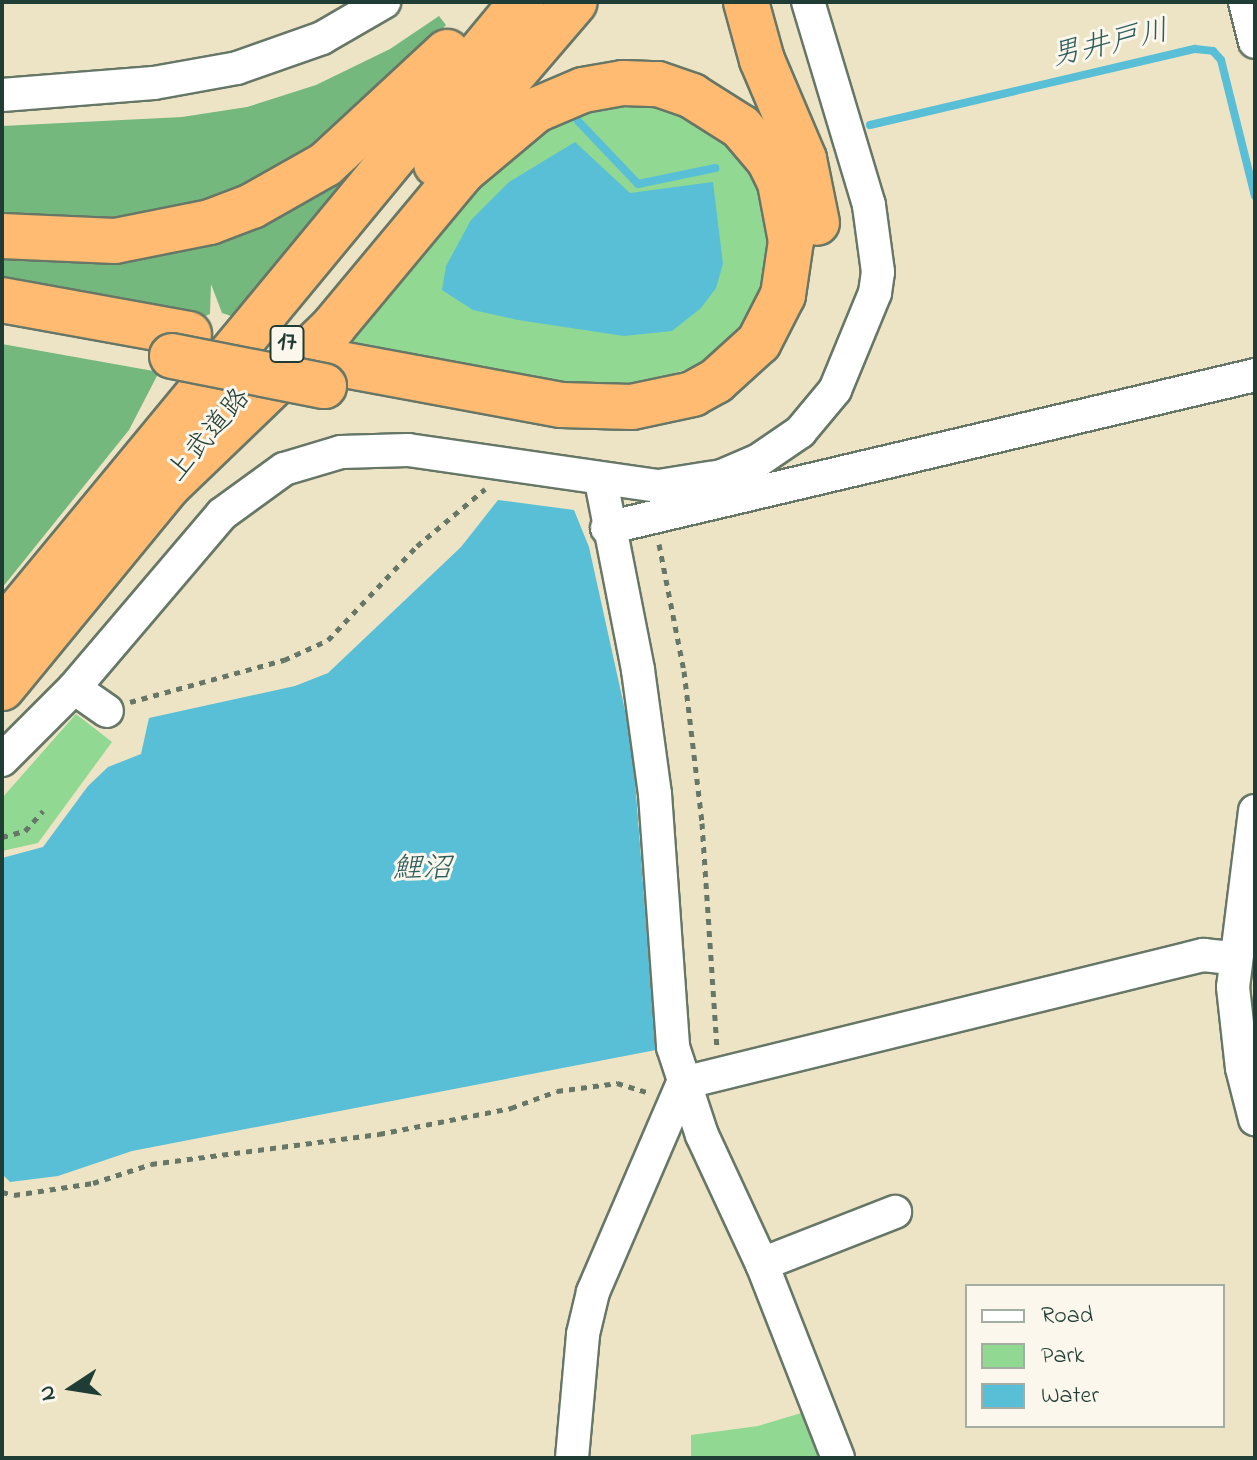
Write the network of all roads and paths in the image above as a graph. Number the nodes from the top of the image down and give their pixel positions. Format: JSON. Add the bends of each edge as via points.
{"nodes":[{"id":1,"x":384,"y":2,"type":"edge"},
{"id":2,"x":492,"y":2,"type":"edge"},
{"id":3,"x":522,"y":2,"type":"edge"},
{"id":4,"x":575,"y":2,"type":"edge"},
{"id":5,"x":746,"y":2,"type":"edge"},
{"id":6,"x":808,"y":2,"type":"edge"},
{"id":7,"x":1245,"y":2,"type":"edge"},
{"id":8,"x":1255,"y":42,"type":"edge"},
{"id":9,"x":2,"y":95,"type":"edge"},
{"id":10,"x":2,"y":236,"type":"edge"},
{"id":11,"x":2,"y":300,"type":"edge"},
{"id":12,"x":2,"y":324,"type":"edge"},
{"id":13,"x":180,"y":345,"type":"junction"},
{"id":14,"x":332,"y":375,"type":"junction"},
{"id":15,"x":1255,"y":375,"type":"edge"},
{"id":16,"x":514,"y":466,"type":"junction"},
{"id":17,"x":601,"y":481,"type":"junction"},
{"id":18,"x":169,"y":485,"type":"junction"},
{"id":19,"x":654,"y":520,"type":"junction"},
{"id":20,"x":607,"y":528,"type":"junction"},
{"id":21,"x":2,"y":631,"type":"edge"},
{"id":22,"x":2,"y":688,"type":"edge"},
{"id":23,"x":74,"y":688,"type":"junction"},
{"id":24,"x":107,"y":711,"type":"joint"},
{"id":25,"x":2,"y":760,"type":"edge"},
{"id":26,"x":43,"y":811,"type":"dead end"},
{"id":27,"x":1255,"y":811,"type":"edge"},
{"id":28,"x":2,"y":837,"type":"edge"},
{"id":29,"x":1234,"y":958,"type":"junction"},
{"id":30,"x":723,"y":1072,"type":"junction"},
{"id":31,"x":678,"y":1094,"type":"junction"},
{"id":32,"x":1255,"y":1119,"type":"edge"},
{"id":33,"x":2,"y":1192,"type":"edge"},
{"id":34,"x":895,"y":1212,"type":"dead end"},
{"id":35,"x":762,"y":1264,"type":"junction"},
{"id":36,"x":572,"y":1458,"type":"edge"},
{"id":37,"x":838,"y":1458,"type":"edge"}],
"edges":[{"from":1,"to":9,"type":"street","via":[[322,38],[237,68],[154,83]]},
{"from":2,"to":10,"type":"highway","via":[[438,63],[351,144],[252,206],[194,226],[115,241]]},
{"from":3,"to":21,"type":"highway","name":"上武道路","number":"17"},
{"from":4,"to":18,"type":"highway","name":"上武道路","number":"17"},
{"from":5,"to":14,"type":"highway","via":[[762,60],[804,159],[819,248],[804,318],[779,363],[758,384],[710,417],[617,435],[538,427]]},
{"from":6,"to":17,"type":"street","via":[[878,252],[875,293],[846,368],[810,421],[759,460],[695,482],[659,486]]},
{"from":7,"to":8,"type":"street"},
{"from":11,"to":13,"type":"highway"},
{"from":12,"to":13,"type":"highway"},
{"from":13,"to":14,"type":"highway","bridge":true},
{"from":14,"to":18,"type":"highway","via":[[561,405],[632,407],[693,394],[716,381],[759,342],[783,295],[791,241],[780,183],[769,160],[741,127],[692,96],[658,84],[583,90],[536,110],[462,172],[333,327]]},
{"from":15,"to":19,"type":"street"},
{"from":16,"to":17,"type":"street"},
{"from":16,"to":23,"type":"street","via":[[408,450],[341,452],[284,469],[222,514]]},
{"from":16,"to":24,"type":"path","via":[[445,520],[328,640],[284,660],[160,691]]},
{"from":17,"to":20,"type":"street"},
{"from":18,"to":22,"type":"highway","name":"上武道路","number":"17"},
{"from":19,"to":20,"type":"street"},
{"from":19,"to":30,"type":"path","via":[[684,671]]},
{"from":20,"to":31,"type":"street","via":[[638,670],[655,794]]},
{"from":23,"to":24,"type":"street"},
{"from":23,"to":25,"type":"street"},
{"from":26,"to":28,"type":"path","via":[[25,831]]},
{"from":27,"to":29,"type":"street"},
{"from":29,"to":30,"type":"street","via":[[1203,955]]},
{"from":29,"to":32,"type":"street","via":[[1235,1021]]},
{"from":30,"to":31,"type":"street"},
{"from":31,"to":33,"type":"path","via":[[617,1083],[557,1091],[511,1108],[379,1134],[151,1164],[62,1188]]},
{"from":31,"to":35,"type":"street"},
{"from":31,"to":36,"type":"street","via":[[593,1292],[583,1334]]},
{"from":34,"to":35,"type":"street"},
{"from":35,"to":37,"type":"street"}]}
